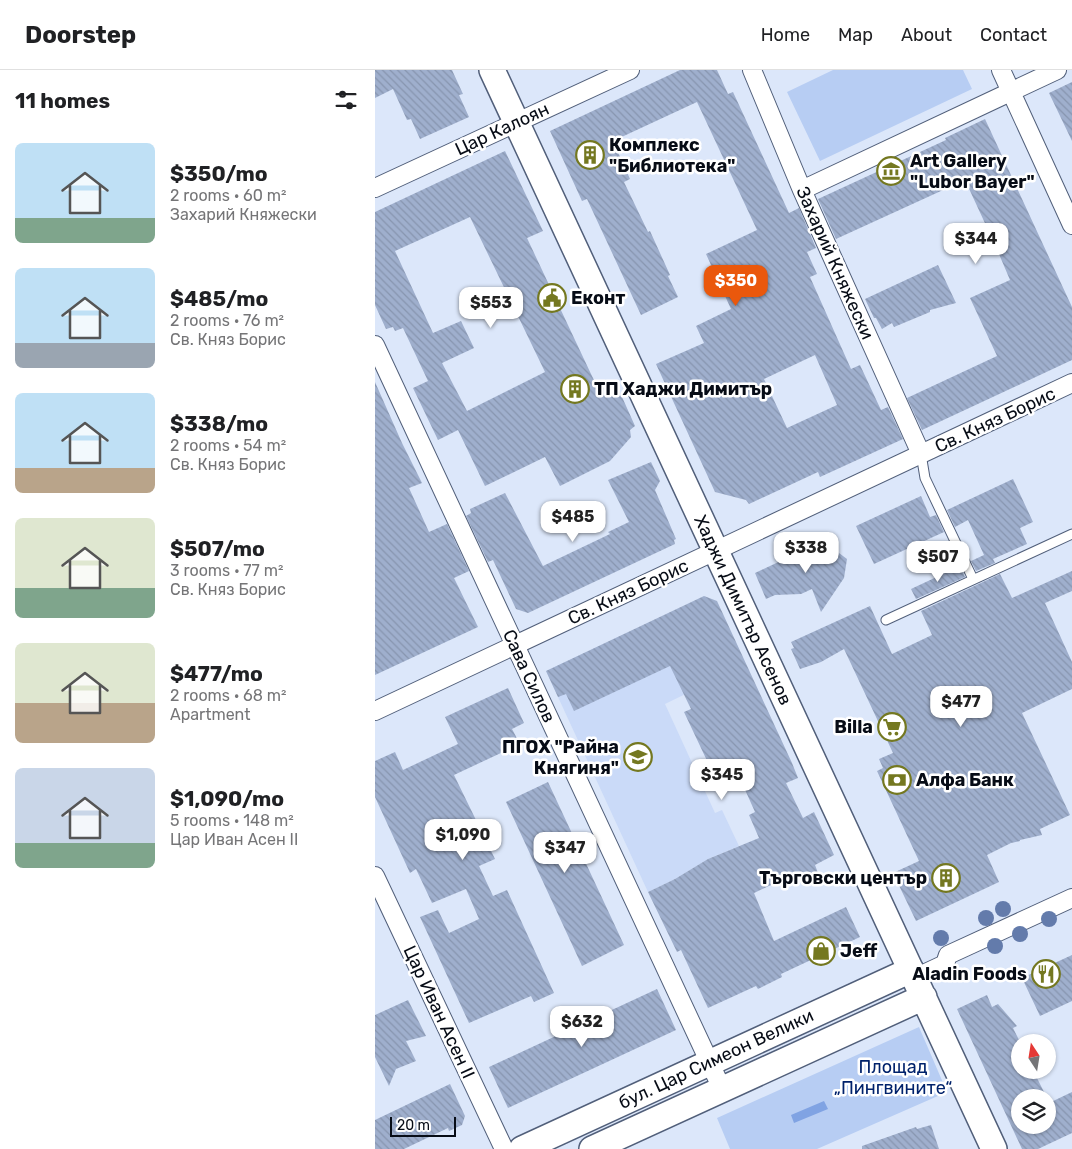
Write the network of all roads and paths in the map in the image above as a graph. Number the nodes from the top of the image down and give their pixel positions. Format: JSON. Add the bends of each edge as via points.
{"nodes":[{"id":1,"x":491,"y":70,"type":"edge"},
{"id":2,"x":630,"y":70,"type":"edge"},
{"id":3,"x":751,"y":70,"type":"edge"},
{"id":4,"x":1001,"y":70,"type":"edge"},
{"id":5,"x":1057,"y":70,"type":"edge"},
{"id":6,"x":1011,"y":91,"type":"junction"},
{"id":7,"x":516,"y":122,"type":"junction"},
{"id":8,"x":375,"y":188,"type":"edge"},
{"id":9,"x":801,"y":190,"type":"junction"},
{"id":10,"x":1072,"y":225,"type":"edge"},
{"id":11,"x":375,"y":345,"type":"edge"},
{"id":12,"x":1072,"y":383,"type":"edge"},
{"id":13,"x":921,"y":454,"type":"junction"},
{"id":14,"x":1072,"y":534,"type":"edge"},
{"id":15,"x":715,"y":551,"type":"junction"},
{"id":16,"x":973,"y":579,"type":"junction"},
{"id":17,"x":886,"y":620,"type":"dead end"},
{"id":18,"x":515,"y":645,"type":"junction"},
{"id":19,"x":375,"y":711,"type":"edge"},
{"id":20,"x":375,"y":876,"type":"edge"},
{"id":21,"x":1072,"y":898,"type":"edge"},
{"id":22,"x":916,"y":982,"type":"junction"},
{"id":23,"x":709,"y":1063,"type":"junction"},
{"id":24,"x":722,"y":1089,"type":"junction"},
{"id":25,"x":504,"y":1149,"type":"edge"},
{"id":26,"x":522,"y":1149,"type":"edge"},
{"id":27,"x":592,"y":1149,"type":"edge"},
{"id":28,"x":995,"y":1149,"type":"edge"}],
"edges":[{"from":1,"to":7,"type":"street","name":"Хаджи Димитър Асенов"},
{"from":2,"to":7,"type":"street","name":"Цар Калоян"},
{"from":3,"to":9,"type":"street","name":"Захарий Княжески"},
{"from":4,"to":6,"type":"street"},
{"from":5,"to":6,"type":"street"},
{"from":6,"to":9,"type":"street"},
{"from":6,"to":10,"type":"street"},
{"from":7,"to":8,"type":"street","name":"Цар Калоян"},
{"from":7,"to":15,"type":"street","name":"Хаджи Димитър Асенов"},
{"from":9,"to":13,"type":"street","name":"Захарий Княжески"},
{"from":11,"to":18,"type":"street","name":"Сава Силов"},
{"from":12,"to":13,"type":"street","name":"Св. Княз Борис"},
{"from":13,"to":15,"type":"street","name":"Св. Княз Борис"},
{"from":13,"to":16,"type":"lane","via":[[925,478]]},
{"from":14,"to":16,"type":"lane"},
{"from":15,"to":18,"type":"street","name":"Св. Княз Борис"},
{"from":15,"to":22,"type":"street","name":"Хаджи Димитър Асенов"},
{"from":16,"to":17,"type":"lane"},
{"from":18,"to":19,"type":"street","name":"Св. Княз Борис"},
{"from":18,"to":23,"type":"street","name":"Сава Силов"},
{"from":20,"to":25,"type":"street","name":"Цар Иван Асен II"},
{"from":21,"to":22,"type":"street","name":"бул. Цар Симеон Велики","via":[[948,955],[945,964]]},
{"from":22,"to":23,"type":"street","name":"бул. Цар Симеон Велики"},
{"from":22,"to":24,"type":"street","name":"бул. Цар Симеон Велики"},
{"from":22,"to":28,"type":"street","name":"Хаджи Димитър Асенов"},
{"from":23,"to":24,"type":"street","name":"Сава Силов"},
{"from":23,"to":26,"type":"street","name":"бул. Цар Симеон Велики"},
{"from":24,"to":27,"type":"street","name":"бул. Цар Симеон Велики"}]}
